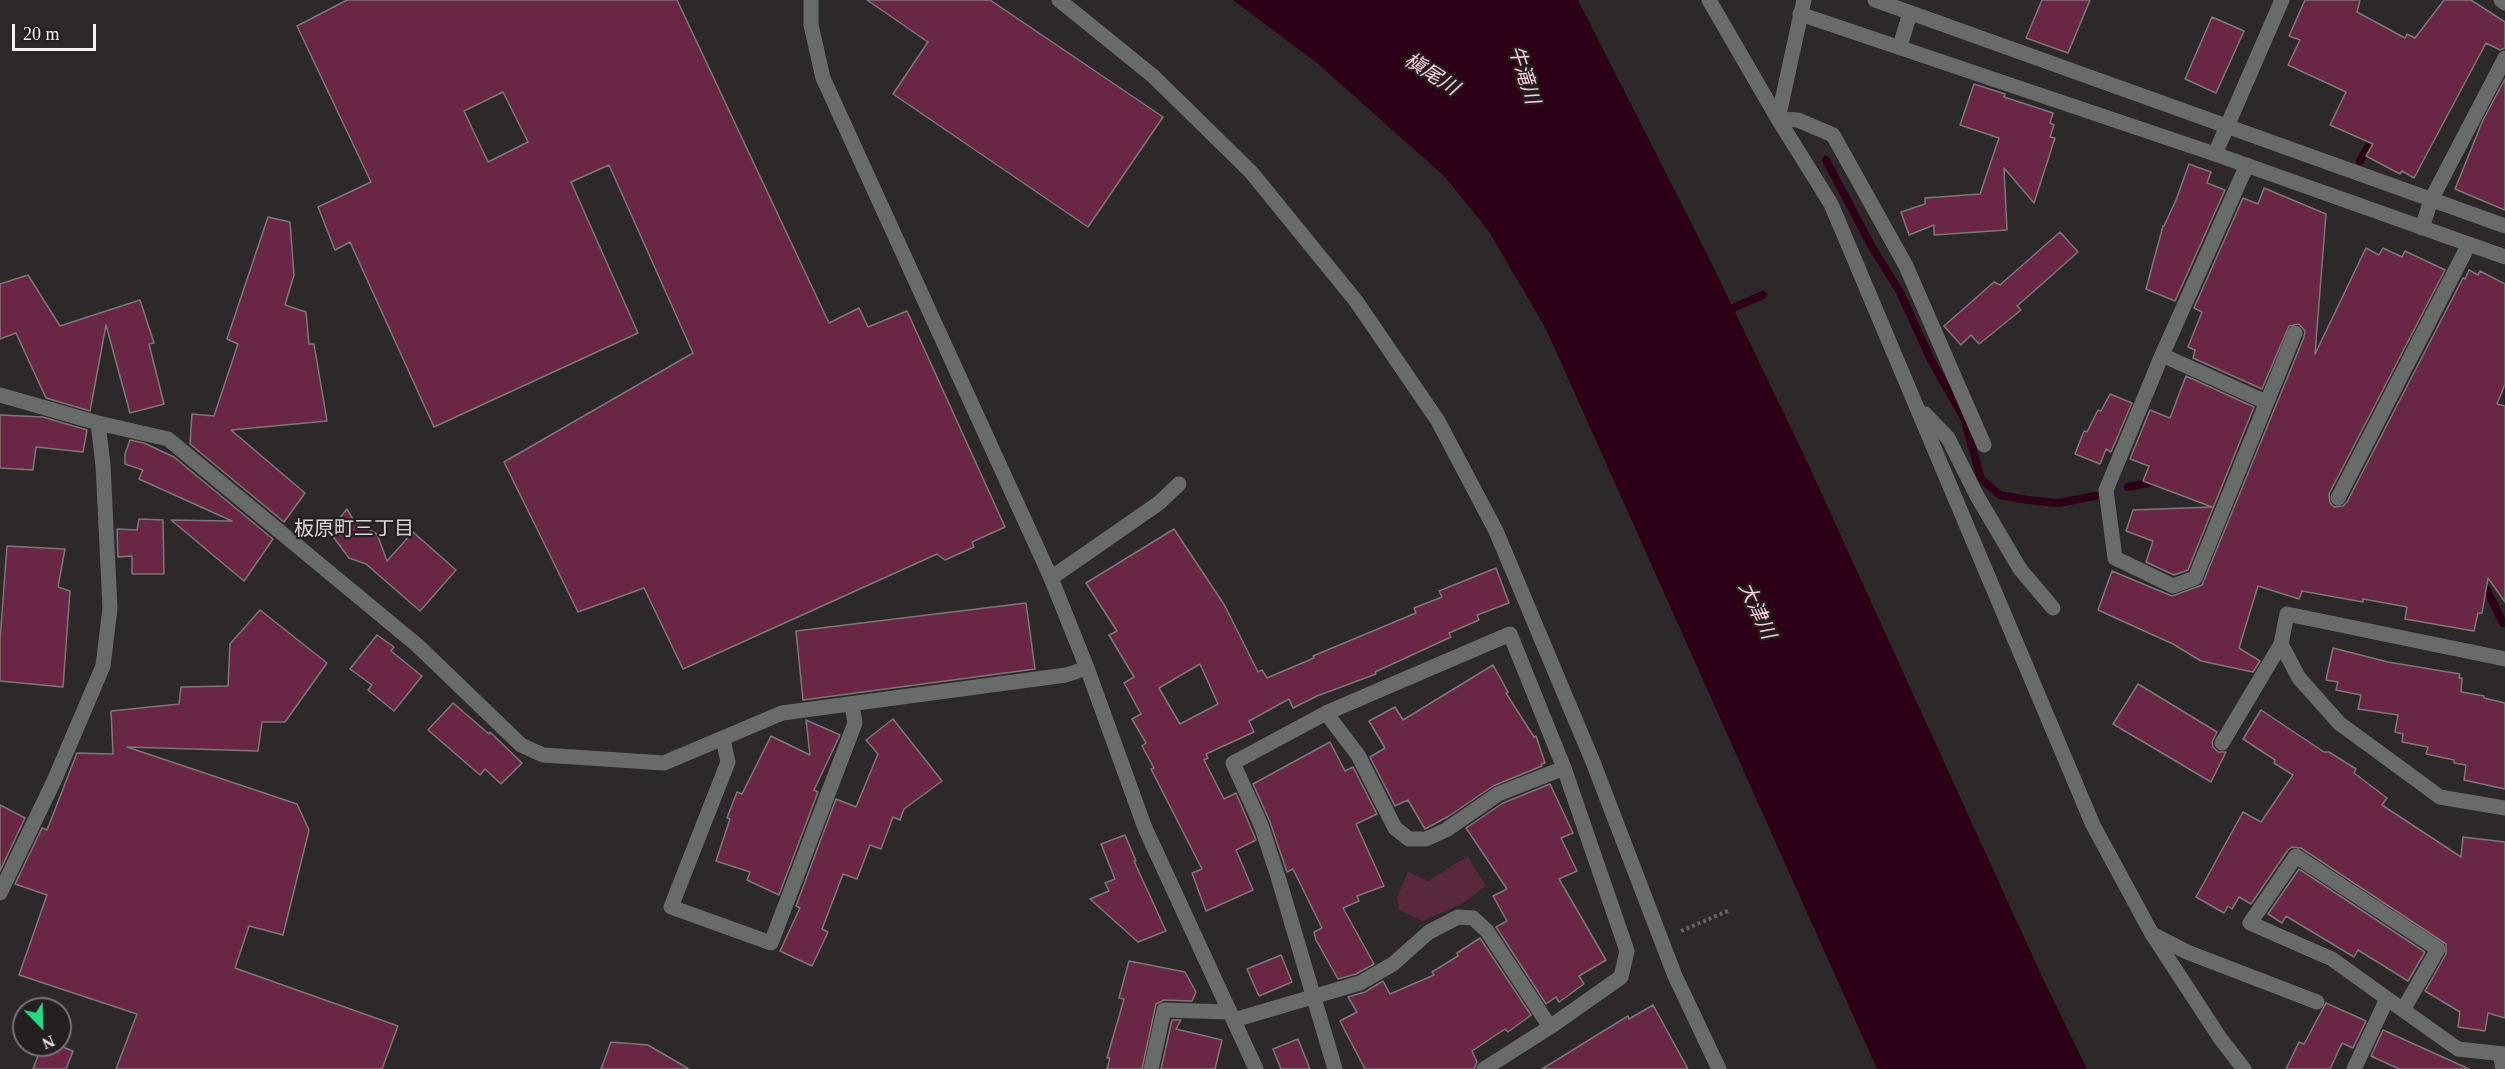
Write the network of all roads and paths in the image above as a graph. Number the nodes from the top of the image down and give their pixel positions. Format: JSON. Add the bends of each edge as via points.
{"nodes":[{"id":1,"x":811,"y":0,"type":"edge"},
{"id":2,"x":1059,"y":0,"type":"edge"},
{"id":3,"x":1709,"y":0,"type":"edge"},
{"id":4,"x":1875,"y":0,"type":"edge"},
{"id":5,"x":2282,"y":0,"type":"edge"},
{"id":6,"x":2501,"y":0,"type":"edge"},
{"id":7,"x":2505,"y":3,"type":"edge"},
{"id":8,"x":1802,"y":7,"type":"edge"},
{"id":9,"x":1910,"y":13,"type":"junction"},
{"id":10,"x":1900,"y":46,"type":"junction"},
{"id":11,"x":2505,"y":58,"type":"edge"},
{"id":12,"x":1778,"y":119,"type":"junction"},
{"id":13,"x":2227,"y":126,"type":"junction"},
{"id":14,"x":2215,"y":154,"type":"junction"},
{"id":15,"x":2247,"y":165,"type":"junction"},
{"id":16,"x":2431,"y":200,"type":"junction"},
{"id":17,"x":2505,"y":226,"type":"edge"},
{"id":18,"x":2422,"y":228,"type":"junction"},
{"id":19,"x":2469,"y":244,"type":"junction"},
{"id":20,"x":2505,"y":257,"type":"edge"},
{"id":21,"x":2295,"y":333,"type":"dead end"},
{"id":22,"x":2162,"y":356,"type":"junction"},
{"id":23,"x":0,"y":394,"type":"edge"},
{"id":24,"x":2266,"y":402,"type":"junction"},
{"id":25,"x":1918,"y":408,"type":"junction"},
{"id":26,"x":98,"y":423,"type":"junction"},
{"id":27,"x":1984,"y":445,"type":"dead end"},
{"id":28,"x":1179,"y":484,"type":"dead end"},
{"id":29,"x":2338,"y":498,"type":"dead end"},
{"id":30,"x":1051,"y":578,"type":"junction"},
{"id":31,"x":2053,"y":608,"type":"dead end"},
{"id":32,"x":2281,"y":644,"type":"junction"},
{"id":33,"x":2505,"y":659,"type":"edge"},
{"id":34,"x":1087,"y":668,"type":"junction"},
{"id":35,"x":852,"y":705,"type":"junction"},
{"id":36,"x":1326,"y":713,"type":"junction"},
{"id":37,"x":723,"y":739,"type":"junction"},
{"id":38,"x":2222,"y":743,"type":"dead end"},
{"id":39,"x":1564,"y":768,"type":"junction"},
{"id":40,"x":2505,"y":808,"type":"edge"},
{"id":41,"x":0,"y":893,"type":"edge"},
{"id":42,"x":1730,"y":910,"type":"dead end"},
{"id":43,"x":2152,"y":934,"type":"junction"},
{"id":44,"x":1661,"y":939,"type":"junction"},
{"id":45,"x":1314,"y":998,"type":"junction"},
{"id":46,"x":2387,"y":999,"type":"junction"},
{"id":47,"x":2318,"y":1002,"type":"dead end"},
{"id":48,"x":2403,"y":1010,"type":"junction"},
{"id":49,"x":1232,"y":1016,"type":"junction"},
{"id":50,"x":1550,"y":1027,"type":"junction"},
{"id":51,"x":2503,"y":1059,"type":"edge"},
{"id":52,"x":1151,"y":1069,"type":"edge"},
{"id":53,"x":1256,"y":1069,"type":"edge"},
{"id":54,"x":1335,"y":1069,"type":"edge"},
{"id":55,"x":1484,"y":1069,"type":"edge"},
{"id":56,"x":1719,"y":1069,"type":"edge"},
{"id":57,"x":2244,"y":1069,"type":"edge"},
{"id":58,"x":2354,"y":1069,"type":"edge"}],
"edges":[{"from":1,"to":30,"type":"street","via":[[811,25],[823,78]]},
{"from":2,"to":44,"type":"street","via":[[1153,76],[1251,172],[1356,301],[1438,421],[1496,531],[1593,762]]},
{"from":3,"to":12,"type":"street"},
{"from":4,"to":9,"type":"street"},
{"from":5,"to":13,"type":"street"},
{"from":6,"to":7,"type":"street"},
{"from":8,"to":10,"type":"street"},
{"from":8,"to":12,"type":"street"},
{"from":9,"to":10,"type":"street"},
{"from":9,"to":13,"type":"street"},
{"from":10,"to":14,"type":"street"},
{"from":11,"to":16,"type":"street"},
{"from":12,"to":25,"type":"street","via":[[1831,204]]},
{"from":12,"to":27,"type":"street","via":[[1798,120],[1833,135],[1906,266]]},
{"from":13,"to":14,"type":"street"},
{"from":13,"to":16,"type":"street"},
{"from":14,"to":15,"type":"street"},
{"from":15,"to":18,"type":"street"},
{"from":15,"to":22,"type":"street"},
{"from":16,"to":17,"type":"street"},
{"from":16,"to":18,"type":"street"},
{"from":18,"to":19,"type":"street"},
{"from":19,"to":20,"type":"street"},
{"from":19,"to":29,"type":"street"},
{"from":21,"to":24,"type":"street"},
{"from":22,"to":24,"type":"street"},
{"from":22,"to":24,"type":"street","via":[[2106,490],[2115,558],[2173,586],[2195,578]]},
{"from":23,"to":26,"type":"street"},
{"from":25,"to":31,"type":"street","via":[[1948,438],[2020,569]]},
{"from":25,"to":43,"type":"street","via":[[2093,825]]},
{"from":26,"to":37,"type":"street","via":[[168,439],[417,645],[521,745],[543,755],[664,763]]},
{"from":26,"to":41,"type":"street","via":[[110,608],[103,666]]},
{"from":28,"to":30,"type":"street","via":[[1159,503]]},
{"from":30,"to":34,"type":"street"},
{"from":32,"to":33,"type":"street","via":[[2287,614]]},
{"from":32,"to":38,"type":"street"},
{"from":32,"to":40,"type":"street","via":[[2299,678],[2339,723],[2440,797]]},
{"from":34,"to":35,"type":"street","via":[[1066,675]]},
{"from":34,"to":49,"type":"street","via":[[1145,828]]},
{"from":35,"to":37,"type":"street","via":[[782,713]]},
{"from":35,"to":37,"type":"street","via":[[855,723],[771,943],[670,907],[728,762]]},
{"from":36,"to":39,"type":"street","via":[[1358,755],[1395,828],[1409,839],[1426,838],[1446,830],[1498,794]]},
{"from":36,"to":39,"type":"street","via":[[1510,634]]},
{"from":36,"to":45,"type":"street","via":[[1233,764],[1261,825]]},
{"from":39,"to":50,"type":"street","via":[[1627,951],[1621,977]]},
{"from":42,"to":44,"type":"path"},
{"from":43,"to":47,"type":"street","via":[[2187,952]]},
{"from":43,"to":57,"type":"street"},
{"from":44,"to":56,"type":"street"},
{"from":45,"to":49,"type":"street"},
{"from":45,"to":50,"type":"street","via":[[1360,983],[1394,964],[1429,932],[1458,917],[1473,918],[1487,931]]},
{"from":45,"to":54,"type":"street"},
{"from":46,"to":48,"type":"street"},
{"from":46,"to":48,"type":"street","via":[[2332,959],[2250,923],[2296,856],[2438,949]]},
{"from":46,"to":58,"type":"street"},
{"from":48,"to":51,"type":"street","via":[[2458,1049]]},
{"from":49,"to":52,"type":"street","via":[[1164,1010]]},
{"from":49,"to":53,"type":"street"},
{"from":50,"to":55,"type":"street"}]}
